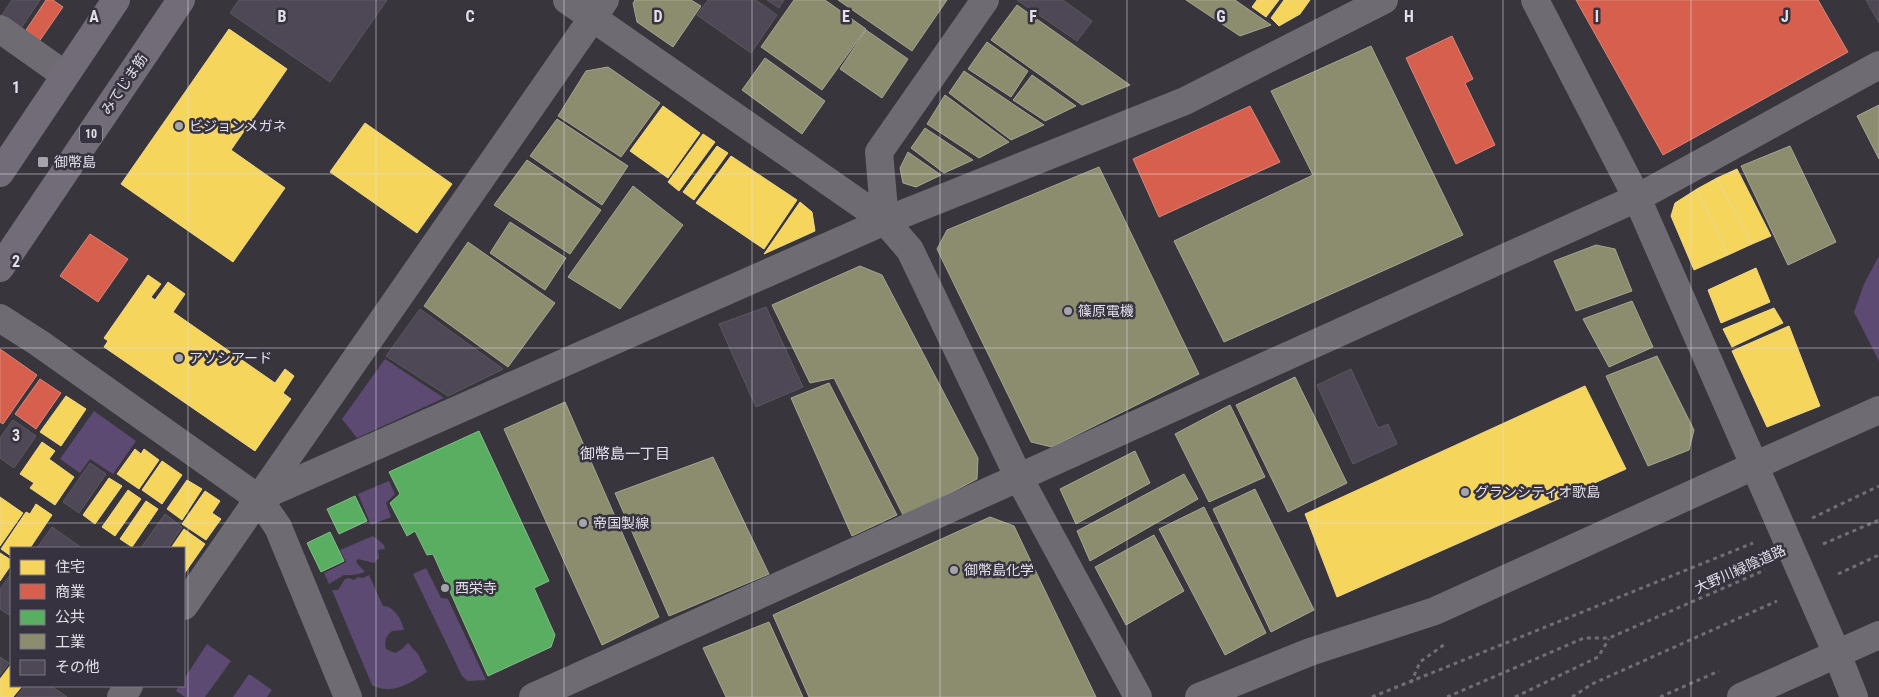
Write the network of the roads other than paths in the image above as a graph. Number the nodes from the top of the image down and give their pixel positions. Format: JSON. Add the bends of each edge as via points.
{"nodes":[{"id":1,"x":116,"y":0,"type":"edge"},
{"id":2,"x":181,"y":0,"type":"edge"},
{"id":3,"x":567,"y":0,"type":"edge"},
{"id":4,"x":985,"y":0,"type":"edge"},
{"id":5,"x":1535,"y":0,"type":"edge"},
{"id":6,"x":1365,"y":4,"type":"edge"},
{"id":7,"x":599,"y":9,"type":"edge"},
{"id":8,"x":0,"y":29,"type":"edge"},
{"id":9,"x":1879,"y":65,"type":"edge"},
{"id":10,"x":66,"y":75,"type":"junction"},
{"id":11,"x":1,"y":168,"type":"edge"},
{"id":12,"x":1636,"y":198,"type":"junction"},
{"id":13,"x":885,"y":221,"type":"junction"},
{"id":14,"x":0,"y":268,"type":"edge"},
{"id":15,"x":0,"y":318,"type":"edge"},
{"id":16,"x":1879,"y":410,"type":"edge"},
{"id":17,"x":1754,"y":466,"type":"junction"},
{"id":18,"x":1018,"y":476,"type":"junction"},
{"id":19,"x":258,"y":498,"type":"junction"},
{"id":20,"x":185,"y":605,"type":"edge"},
{"id":21,"x":1879,"y":635,"type":"edge"},
{"id":22,"x":1837,"y":654,"type":"junction"},
{"id":23,"x":348,"y":697,"type":"edge"},
{"id":24,"x":533,"y":697,"type":"edge"},
{"id":25,"x":1138,"y":697,"type":"edge"},
{"id":26,"x":1198,"y":697,"type":"edge"},
{"id":27,"x":1741,"y":697,"type":"edge"},
{"id":28,"x":1854,"y":697,"type":"edge"}],
"edges":[{"from":1,"to":10,"type":"main road"},
{"from":2,"to":14,"type":"main road","name":"みてじま筋","number":"10"},
{"from":3,"to":7,"type":"street"},
{"from":4,"to":13,"type":"street","via":[[879,152]]},
{"from":5,"to":12,"type":"street"},
{"from":6,"to":13,"type":"street","via":[[1185,101]]},
{"from":7,"to":13,"type":"street"},
{"from":7,"to":19,"type":"street"},
{"from":8,"to":10,"type":"street"},
{"from":9,"to":12,"type":"street"},
{"from":10,"to":11,"type":"main road"},
{"from":12,"to":17,"type":"street"},
{"from":12,"to":18,"type":"street"},
{"from":13,"to":18,"type":"street","via":[[910,250]]},
{"from":13,"to":19,"type":"street"},
{"from":15,"to":19,"type":"street"},
{"from":16,"to":17,"type":"street"},
{"from":17,"to":22,"type":"street"},
{"from":17,"to":26,"type":"street","via":[[1435,611],[1310,652]]},
{"from":18,"to":24,"type":"street"},
{"from":18,"to":25,"type":"street"},
{"from":19,"to":20,"type":"street"},
{"from":19,"to":23,"type":"street","via":[[278,527]]},
{"from":21,"to":22,"type":"street"},
{"from":22,"to":27,"type":"street"},
{"from":22,"to":28,"type":"street"}]}
